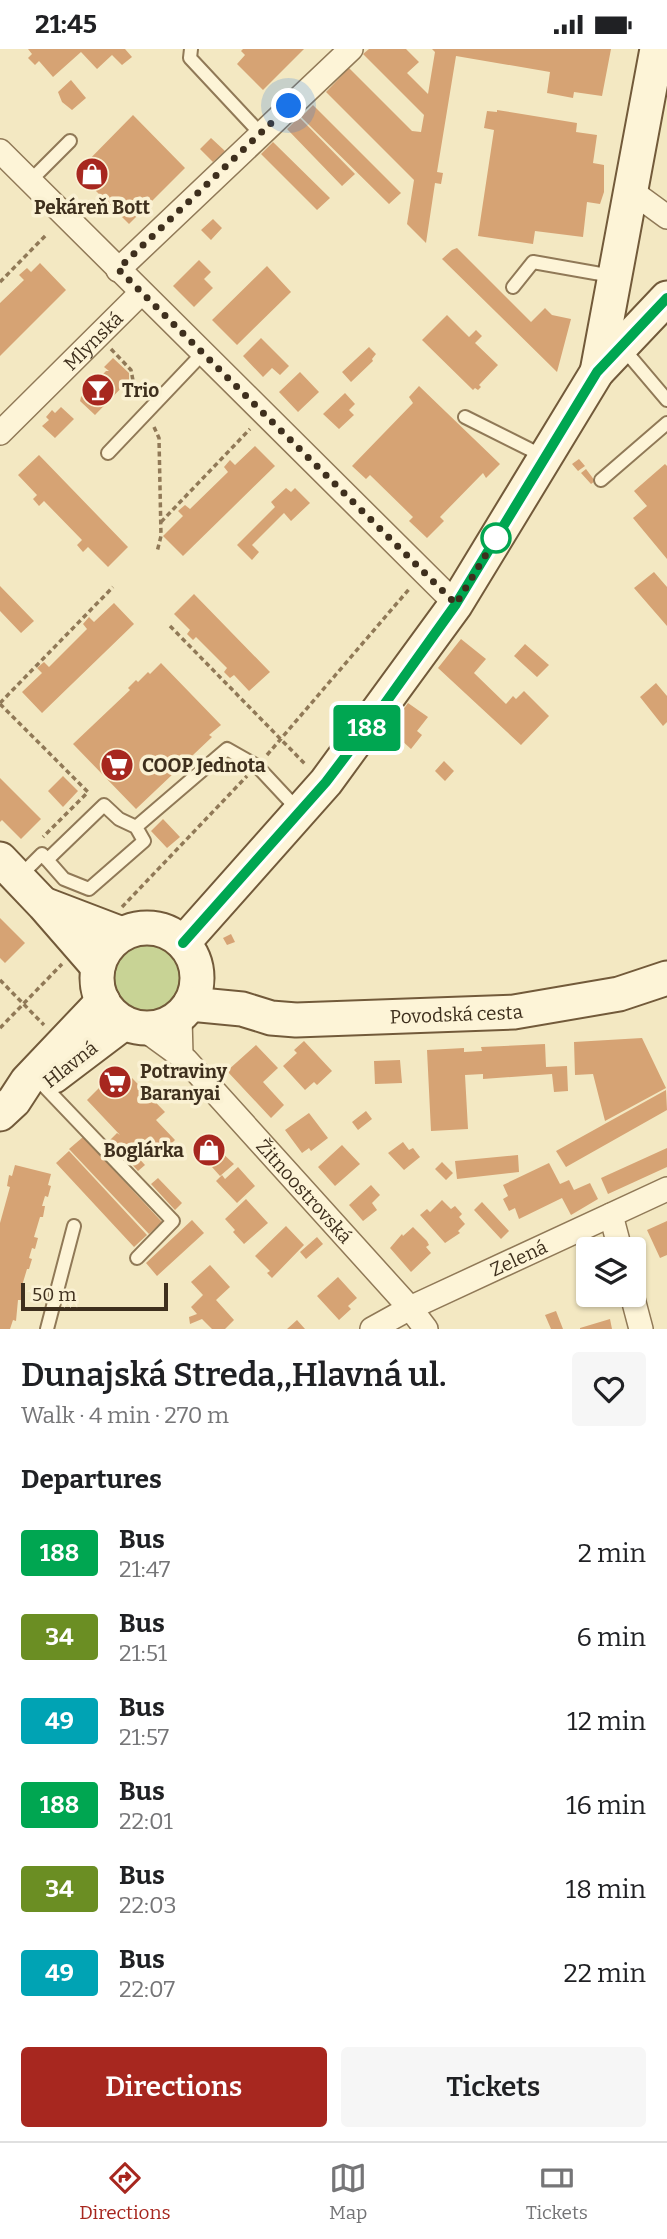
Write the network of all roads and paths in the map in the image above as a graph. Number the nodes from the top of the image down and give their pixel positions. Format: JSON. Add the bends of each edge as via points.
{"nodes":[{"id":1,"x":191,"y":49,"type":"edge"},
{"id":2,"x":351,"y":49,"type":"edge"},
{"id":3,"x":658,"y":67,"type":"edge"},
{"id":4,"x":260,"y":133,"type":"junction"},
{"id":5,"x":70,"y":141,"type":"dead end"},
{"id":6,"x":0,"y":151,"type":"edge"},
{"id":7,"x":30,"y":181,"type":"junction"},
{"id":8,"x":630,"y":190,"type":"junction"},
{"id":9,"x":667,"y":217,"type":"edge"},
{"id":10,"x":46,"y":235,"type":"dead end"},
{"id":11,"x":118,"y":269,"type":"junction"},
{"id":12,"x":616,"y":277,"type":"junction"},
{"id":13,"x":0,"y":282,"type":"edge"},
{"id":14,"x":513,"y":286,"type":"dead end"},
{"id":15,"x":141,"y":293,"type":"junction"},
{"id":16,"x":667,"y":298,"type":"edge"},
{"id":17,"x":104,"y":342,"type":"dead end"},
{"id":18,"x":621,"y":347,"type":"junction"},
{"id":19,"x":203,"y":353,"type":"junction"},
{"id":20,"x":597,"y":372,"type":"junction"},
{"id":21,"x":135,"y":391,"type":"dead end"},
{"id":22,"x":667,"y":400,"type":"edge"},
{"id":23,"x":465,"y":417,"type":"dead end"},
{"id":24,"x":256,"y":423,"type":"dead end"},
{"id":25,"x":667,"y":423,"type":"edge"},
{"id":26,"x":0,"y":433,"type":"edge"},
{"id":27,"x":159,"y":437,"type":"dead end"},
{"id":28,"x":108,"y":453,"type":"dead end"},
{"id":29,"x":545,"y":458,"type":"junction"},
{"id":30,"x":601,"y":480,"type":"dead end"},
{"id":31,"x":160,"y":523,"type":"junction"},
{"id":32,"x":157,"y":552,"type":"dead end"},
{"id":33,"x":415,"y":582,"type":"dead end"},
{"id":34,"x":113,"y":587,"type":"dead end"},
{"id":35,"x":456,"y":604,"type":"junction"},
{"id":36,"x":170,"y":626,"type":"dead end"},
{"id":37,"x":0,"y":704,"type":"edge"},
{"id":38,"x":282,"y":740,"type":"junction"},
{"id":39,"x":257,"y":766,"type":"junction"},
{"id":40,"x":310,"y":769,"type":"dead end"},
{"id":41,"x":300,"y":812,"type":"junction"},
{"id":42,"x":136,"y":827,"type":"junction"},
{"id":43,"x":42,"y":838,"type":"dead end"},
{"id":44,"x":47,"y":860,"type":"junction"},
{"id":45,"x":9,"y":868,"type":"edge"},
{"id":46,"x":44,"y":905,"type":"junction"},
{"id":47,"x":119,"y":924,"type":"junction"},
{"id":48,"x":183,"y":943,"type":"junction"},
{"id":49,"x":62,"y":963,"type":"dead end"},
{"id":50,"x":98,"y":967,"type":"junction"},
{"id":51,"x":667,"y":978,"type":"edge"},
{"id":52,"x":0,"y":980,"type":"edge"},
{"id":53,"x":189,"y":1000,"type":"junction"},
{"id":54,"x":24,"y":1004,"type":"junction"},
{"id":55,"x":123,"y":1017,"type":"junction"},
{"id":56,"x":0,"y":1028,"type":"edge"},
{"id":57,"x":48,"y":1028,"type":"dead end"},
{"id":58,"x":181,"y":1055,"type":"junction"},
{"id":59,"x":43,"y":1085,"type":"junction"},
{"id":60,"x":7,"y":1107,"type":"edge"},
{"id":61,"x":667,"y":1189,"type":"edge"},
{"id":62,"x":611,"y":1215,"type":"junction"},
{"id":63,"x":74,"y":1226,"type":"dead end"},
{"id":64,"x":617,"y":1237,"type":"edge"},
{"id":65,"x":137,"y":1258,"type":"dead end"},
{"id":66,"x":635,"y":1307,"type":"edge"},
{"id":67,"x":410,"y":1308,"type":"junction"},
{"id":68,"x":47,"y":1329,"type":"edge"},
{"id":69,"x":372,"y":1329,"type":"edge"},
{"id":70,"x":426,"y":1329,"type":"edge"},
{"id":71,"x":641,"y":1329,"type":"edge"}],
"edges":[{"from":1,"to":4,"type":"lane","via":[[190,58]]},
{"from":2,"to":4,"type":"street"},
{"from":3,"to":8,"type":"main road"},
{"from":4,"to":11,"type":"street"},
{"from":5,"to":7,"type":"lane"},
{"from":6,"to":7,"type":"street"},
{"from":7,"to":11,"type":"street"},
{"from":8,"to":9,"type":"street"},
{"from":8,"to":12,"type":"main road"},
{"from":10,"to":13,"type":"path"},
{"from":11,"to":15,"type":"street"},
{"from":12,"to":14,"type":"lane","via":[[533,262]]},
{"from":12,"to":20,"type":"main road"},
{"from":15,"to":19,"type":"street"},
{"from":15,"to":26,"type":"street","name":"Mlynská"},
{"from":16,"to":18,"type":"main road"},
{"from":17,"to":21,"type":"path","via":[[131,370]]},
{"from":18,"to":20,"type":"main road"},
{"from":18,"to":22,"type":"lane"},
{"from":19,"to":28,"type":"lane"},
{"from":19,"to":35,"type":"street"},
{"from":20,"to":29,"type":"main road"},
{"from":23,"to":29,"type":"lane"},
{"from":24,"to":31,"type":"path"},
{"from":25,"to":30,"type":"lane"},
{"from":27,"to":31,"type":"path"},
{"from":29,"to":35,"type":"main road"},
{"from":31,"to":32,"type":"path"},
{"from":33,"to":38,"type":"path"},
{"from":34,"to":37,"type":"path"},
{"from":35,"to":41,"type":"main road"},
{"from":36,"to":38,"type":"path"},
{"from":37,"to":43,"type":"path","via":[[88,792]]},
{"from":38,"to":39,"type":"path"},
{"from":38,"to":40,"type":"path"},
{"from":39,"to":41,"type":"lane"},
{"from":39,"to":42,"type":"lane","via":[[227,749]]},
{"from":39,"to":47,"type":"path"},
{"from":41,"to":48,"type":"main road"},
{"from":42,"to":44,"type":"lane","via":[[104,805]]},
{"from":42,"to":44,"type":"lane","via":[[144,841],[89,889],[64,879]]},
{"from":44,"to":45,"type":"lane","via":[[42,854]]},
{"from":45,"to":46,"type":"main road"},
{"from":46,"to":47,"type":"main road"},
{"from":46,"to":50,"type":"main road"},
{"from":47,"to":48,"type":"main road","via":[[154,928]]},
{"from":47,"to":50,"type":"main road"},
{"from":48,"to":53,"type":"main road","via":[[194,959]]},
{"from":49,"to":54,"type":"path"},
{"from":50,"to":55,"type":"main road","via":[[98,988]]},
{"from":51,"to":53,"type":"main road","name":"Povodská cesta","via":[[619,995],[514,1012],[296,1020],[242,1009],[232,999]]},
{"from":52,"to":54,"type":"path"},
{"from":53,"to":55,"type":"main road","via":[[162,1026]]},
{"from":53,"to":58,"type":"street"},
{"from":54,"to":56,"type":"path"},
{"from":54,"to":57,"type":"path"},
{"from":55,"to":58,"type":"street","name":"Žitnoostrovská"},
{"from":55,"to":59,"type":"main road","name":"Hlavná"},
{"from":55,"to":60,"type":"main road","name":"Hlavná","via":[[27,1081]]},
{"from":58,"to":67,"type":"street","name":"Žitnoostrovská"},
{"from":59,"to":60,"type":"main road","name":"Hlavná"},
{"from":59,"to":65,"type":"lane","via":[[173,1220]]},
{"from":61,"to":62,"type":"street","name":"Zelená"},
{"from":62,"to":64,"type":"street"},
{"from":62,"to":67,"type":"street","name":"Zelená"},
{"from":63,"to":68,"type":"lane"},
{"from":66,"to":71,"type":"street"},
{"from":67,"to":69,"type":"street","name":"Zelená"},
{"from":67,"to":70,"type":"street","name":"Žitnoostrovská"}]}
